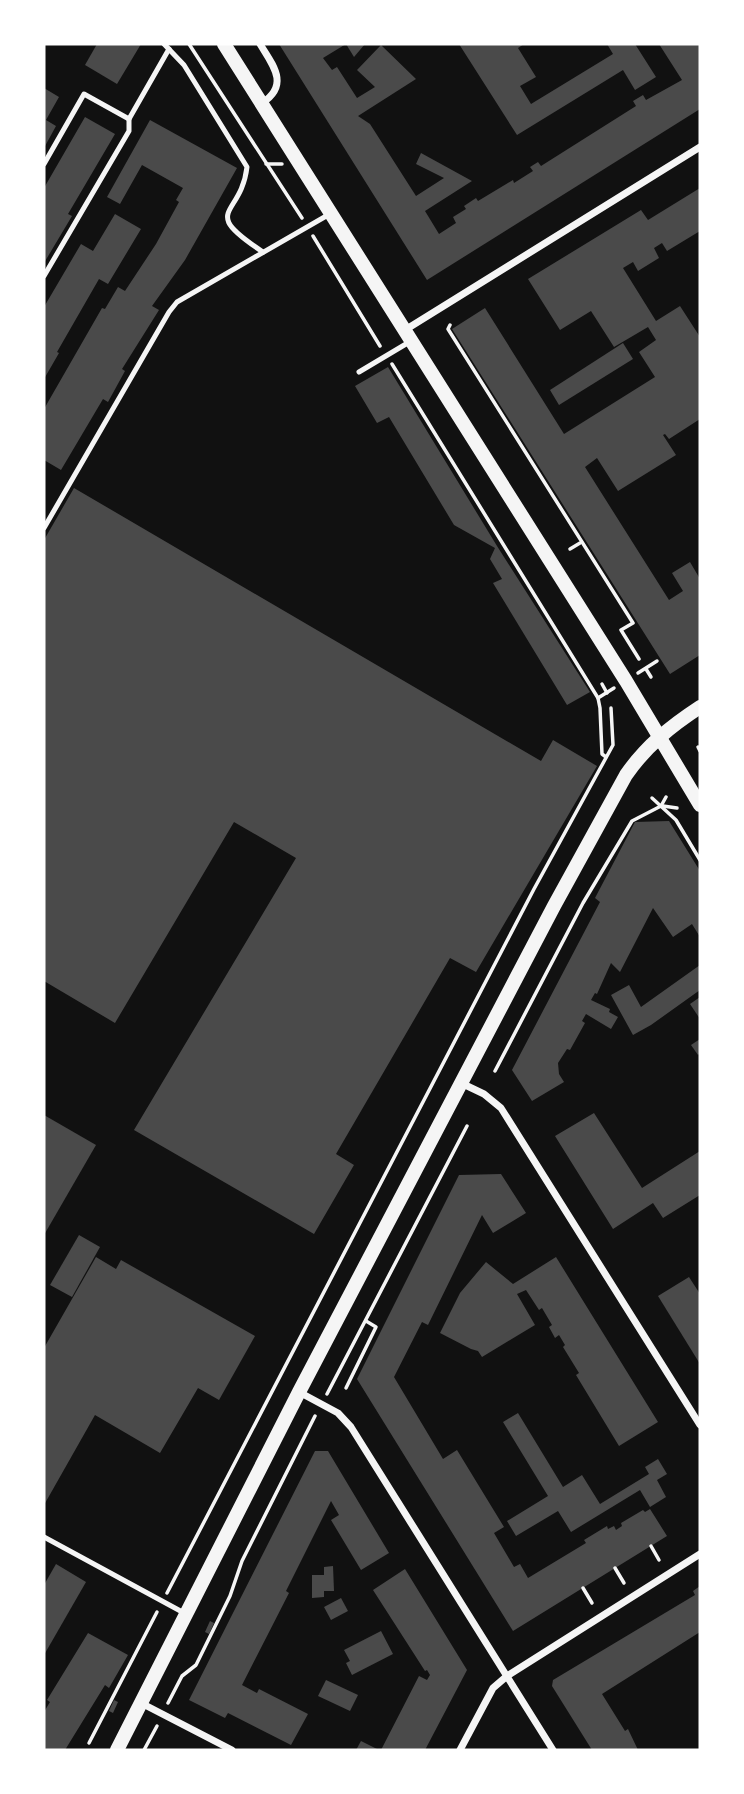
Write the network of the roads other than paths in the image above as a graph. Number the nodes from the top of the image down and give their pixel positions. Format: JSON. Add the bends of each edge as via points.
{"nodes":[{"id":1,"x":164,"y":44,"type":"edge"},
{"id":2,"x":224,"y":44,"type":"edge"},
{"id":3,"x":260,"y":44,"type":"edge"},
{"id":4,"x":169,"y":49,"type":"junction"},
{"id":5,"x":261,"y":103,"type":"junction"},
{"id":6,"x":130,"y":119,"type":"junction"},
{"id":7,"x":700,"y":147,"type":"edge"},
{"id":8,"x":44,"y":164,"type":"edge"},
{"id":9,"x":331,"y":213,"type":"junction"},
{"id":10,"x":263,"y":252,"type":"junction"},
{"id":11,"x":44,"y":276,"type":"edge"},
{"id":12,"x":409,"y":335,"type":"junction"},
{"id":13,"x":359,"y":372,"type":"dead end"},
{"id":14,"x":44,"y":528,"type":"edge"},
{"id":15,"x":700,"y":707,"type":"edge"},
{"id":16,"x":659,"y":737,"type":"junction"},
{"id":17,"x":700,"y":805,"type":"edge"},
{"id":18,"x":461,"y":1083,"type":"junction"},
{"id":19,"x":299,"y":1392,"type":"junction"},
{"id":20,"x":700,"y":1425,"type":"edge"},
{"id":21,"x":44,"y":1537,"type":"edge"},
{"id":22,"x":700,"y":1554,"type":"edge"},
{"id":23,"x":187,"y":1615,"type":"junction"},
{"id":24,"x":507,"y":1676,"type":"junction"},
{"id":25,"x":141,"y":1703,"type":"junction"},
{"id":26,"x":221,"y":1748,"type":"edge"},
{"id":27,"x":117,"y":1750,"type":"edge"},
{"id":28,"x":232,"y":1750,"type":"edge"},
{"id":29,"x":460,"y":1750,"type":"edge"},
{"id":30,"x":553,"y":1750,"type":"edge"}],
"edges":[{"from":1,"to":4,"type":"lane"},
{"from":2,"to":5,"type":"main road"},
{"from":3,"to":5,"type":"street","via":[[278,79],[275,90]]},
{"from":4,"to":6,"type":"lane"},
{"from":4,"to":10,"type":"lane","via":[[184,65],[247,167],[227,214],[228,224]]},
{"from":5,"to":9,"type":"main road"},
{"from":6,"to":8,"type":"lane","via":[[84,94]]},
{"from":6,"to":11,"type":"lane","via":[[129,131]]},
{"from":7,"to":12,"type":"street"},
{"from":9,"to":10,"type":"lane"},
{"from":9,"to":12,"type":"main road"},
{"from":10,"to":14,"type":"lane","via":[[195,290],[169,312]]},
{"from":12,"to":13,"type":"lane"},
{"from":12,"to":16,"type":"main road"},
{"from":15,"to":16,"type":"main road"},
{"from":16,"to":17,"type":"main road"},
{"from":16,"to":18,"type":"main road","via":[[626,775]]},
{"from":18,"to":19,"type":"main road"},
{"from":18,"to":20,"type":"street","via":[[501,1108]]},
{"from":19,"to":23,"type":"main road"},
{"from":19,"to":24,"type":"street","via":[[338,1413],[351,1427]]},
{"from":21,"to":23,"type":"lane"},
{"from":22,"to":24,"type":"street"},
{"from":23,"to":25,"type":"main road"},
{"from":24,"to":29,"type":"street","via":[[493,1688]]},
{"from":24,"to":30,"type":"street"},
{"from":25,"to":26,"type":"street"},
{"from":25,"to":27,"type":"main road"},
{"from":26,"to":28,"type":"street"}]}
